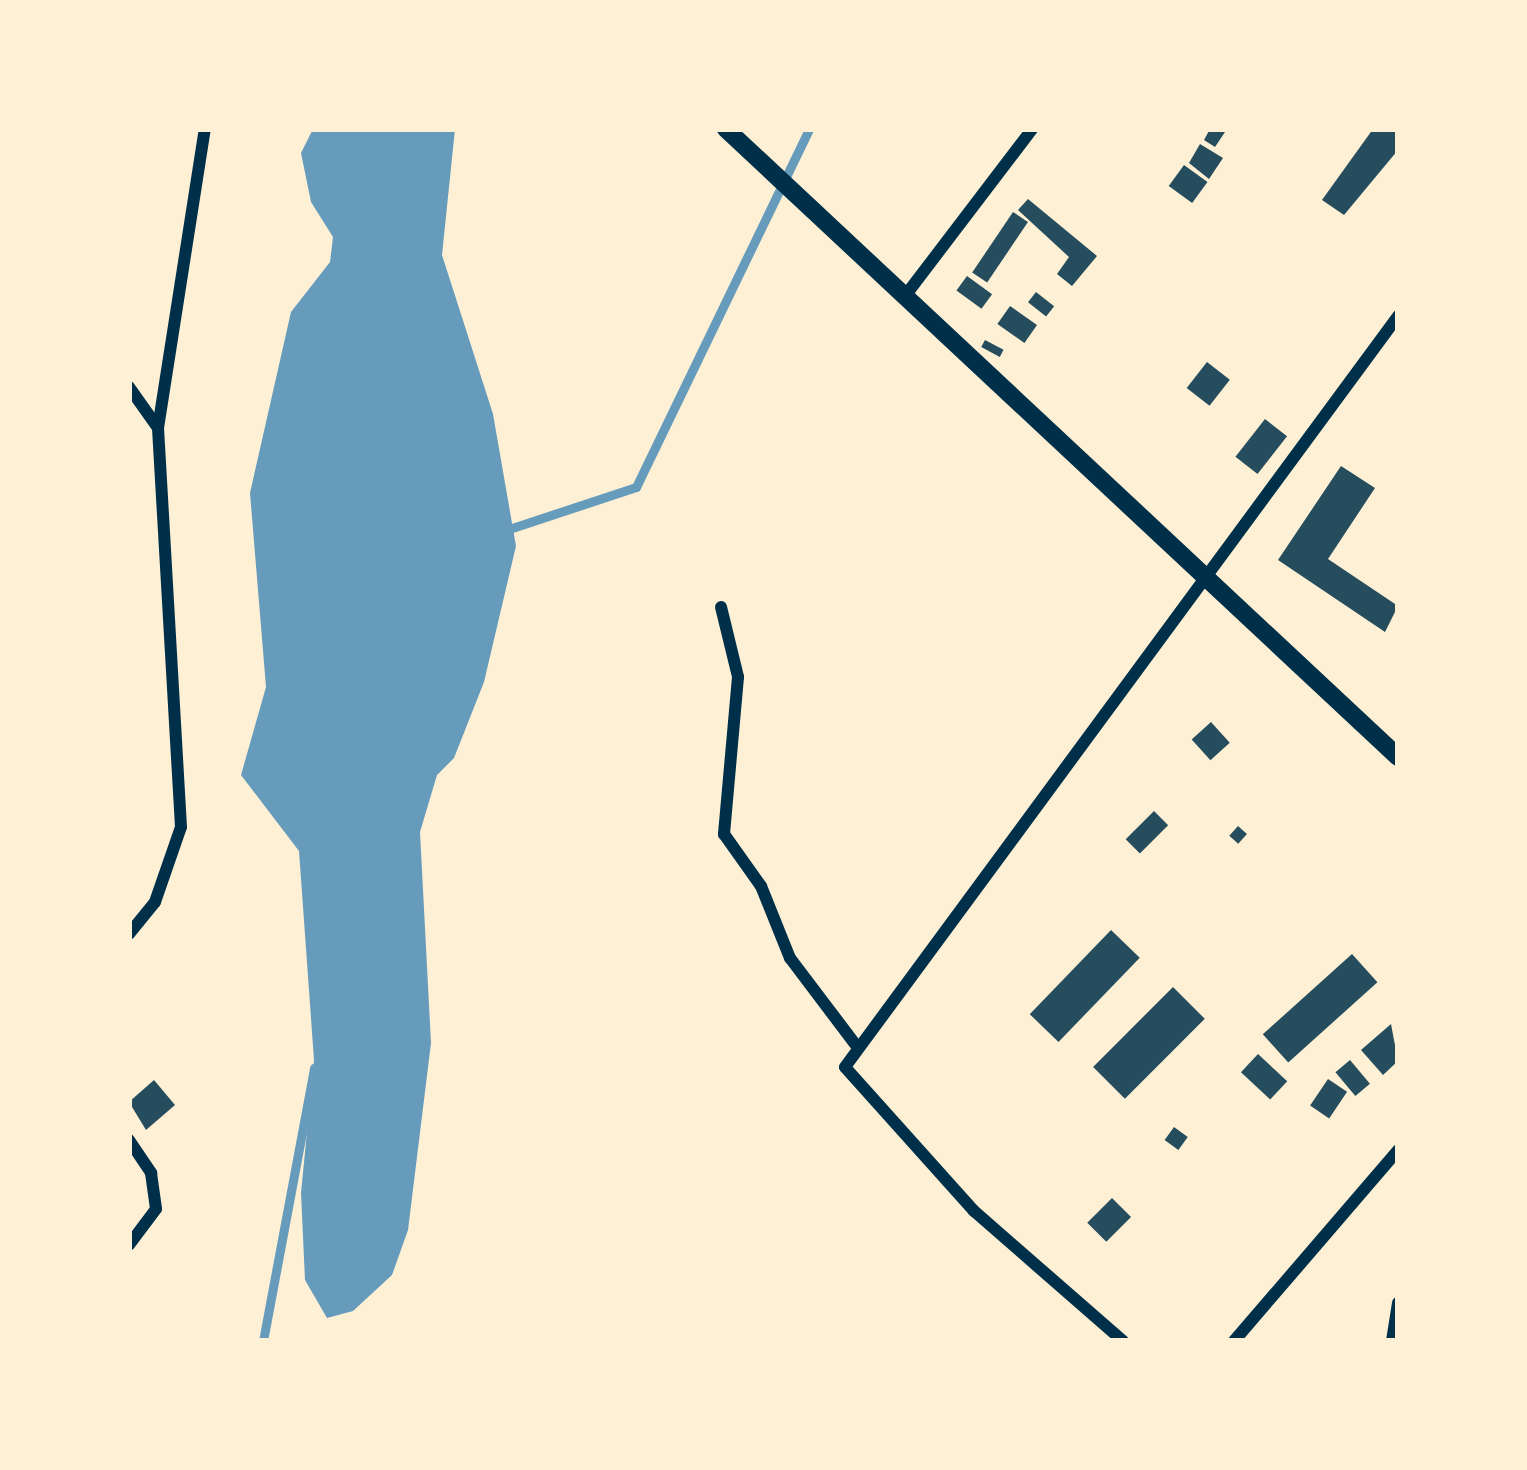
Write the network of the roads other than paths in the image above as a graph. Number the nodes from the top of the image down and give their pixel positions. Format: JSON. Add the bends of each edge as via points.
{"nodes":[{"id":1,"x":205,"y":129,"type":"edge"},
{"id":2,"x":726,"y":129,"type":"edge"},
{"id":3,"x":1032,"y":129,"type":"edge"},
{"id":4,"x":905,"y":296,"type":"junction"},
{"id":5,"x":1398,"y":316,"type":"edge"},
{"id":6,"x":129,"y":387,"type":"edge"},
{"id":7,"x":158,"y":428,"type":"junction"},
{"id":8,"x":1207,"y":579,"type":"junction"},
{"id":9,"x":721,"y":607,"type":"dead end"},
{"id":10,"x":1398,"y":758,"type":"edge"},
{"id":11,"x":129,"y":934,"type":"edge"},
{"id":12,"x":855,"y":1044,"type":"junction"},
{"id":13,"x":129,"y":1140,"type":"edge"},
{"id":14,"x":1398,"y":1150,"type":"edge"},
{"id":15,"x":129,"y":1245,"type":"edge"},
{"id":16,"x":1398,"y":1302,"type":"edge"},
{"id":17,"x":1124,"y":1341,"type":"edge"},
{"id":18,"x":1234,"y":1341,"type":"edge"},
{"id":19,"x":1392,"y":1341,"type":"edge"}],
"edges":[{"from":1,"to":7,"type":"street"},
{"from":2,"to":4,"type":"street"},
{"from":3,"to":4,"type":"street"},
{"from":4,"to":8,"type":"street"},
{"from":5,"to":8,"type":"street"},
{"from":6,"to":7,"type":"street"},
{"from":7,"to":11,"type":"street","via":[[181,827],[154,902]]},
{"from":8,"to":10,"type":"street"},
{"from":8,"to":12,"type":"street"},
{"from":9,"to":12,"type":"street","via":[[738,677],[724,834],[760,886],[790,958]]},
{"from":12,"to":17,"type":"street","via":[[845,1067],[974,1211]]},
{"from":13,"to":15,"type":"street","via":[[151,1173],[156,1209]]},
{"from":14,"to":18,"type":"street"},
{"from":16,"to":19,"type":"street"}]}
